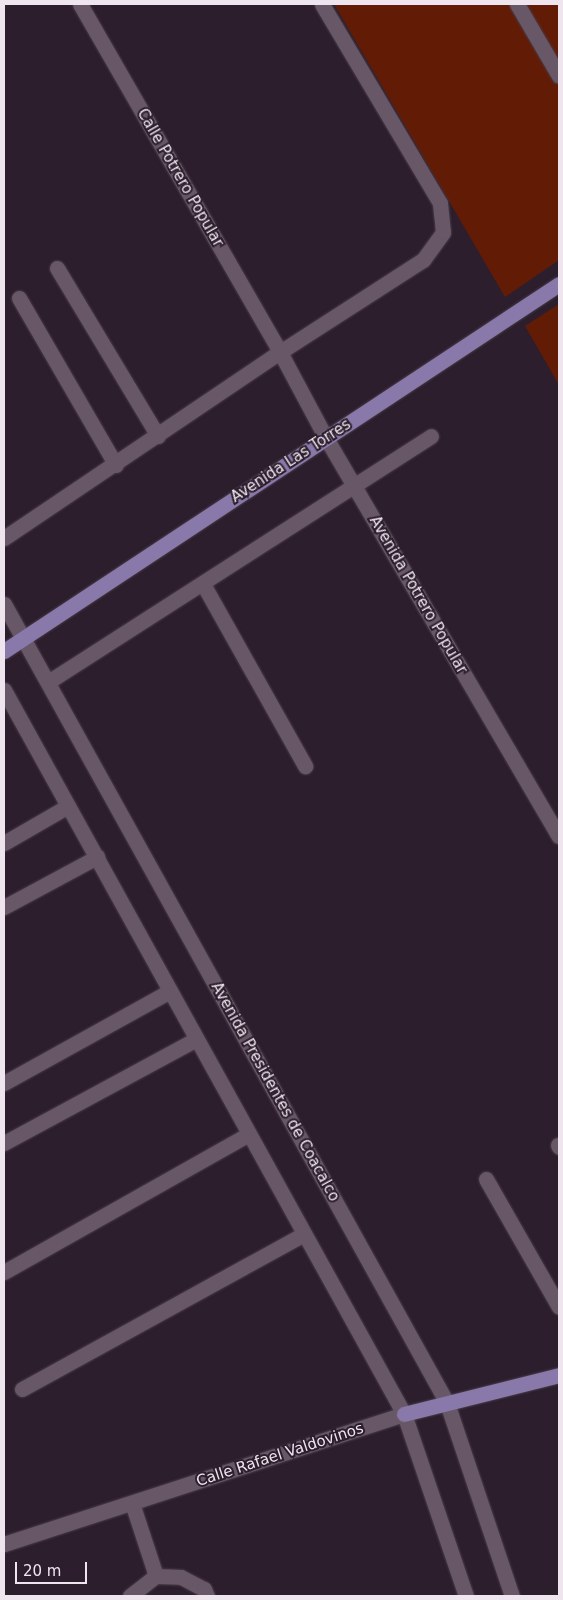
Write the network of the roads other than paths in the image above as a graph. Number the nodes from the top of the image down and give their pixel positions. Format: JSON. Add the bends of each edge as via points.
{"nodes":[{"id":1,"x":80,"y":4,"type":"edge"},
{"id":2,"x":322,"y":4,"type":"edge"},
{"id":3,"x":516,"y":4,"type":"edge"},
{"id":4,"x":559,"y":76,"type":"edge"},
{"id":5,"x":58,"y":268,"type":"dead end"},
{"id":6,"x":559,"y":284,"type":"edge"},
{"id":7,"x":19,"y":298,"type":"dead end"},
{"id":8,"x":280,"y":352,"type":"junction"},
{"id":9,"x":158,"y":436,"type":"junction"},
{"id":10,"x":430,"y":436,"type":"dead end"},
{"id":11,"x":326,"y":438,"type":"junction"},
{"id":12,"x":116,"y":465,"type":"junction"},
{"id":13,"x":354,"y":487,"type":"junction"},
{"id":14,"x":4,"y":538,"type":"edge"},
{"id":15,"x":203,"y":584,"type":"junction"},
{"id":16,"x":4,"y":604,"type":"edge"},
{"id":17,"x":23,"y":638,"type":"junction"},
{"id":18,"x":4,"y":650,"type":"edge"},
{"id":19,"x":48,"y":682,"type":"junction"},
{"id":20,"x":4,"y":690,"type":"edge"},
{"id":21,"x":9,"y":712,"type":"edge"},
{"id":22,"x":305,"y":766,"type":"dead end"},
{"id":23,"x":68,"y":806,"type":"junction"},
{"id":24,"x":559,"y":836,"type":"edge"},
{"id":25,"x":4,"y":843,"type":"edge"},
{"id":26,"x":96,"y":857,"type":"junction"},
{"id":27,"x":4,"y":907,"type":"edge"},
{"id":28,"x":170,"y":991,"type":"junction"},
{"id":29,"x":196,"y":1039,"type":"junction"},
{"id":30,"x":4,"y":1083,"type":"edge"},
{"id":31,"x":249,"y":1134,"type":"junction"},
{"id":32,"x":4,"y":1143,"type":"edge"},
{"id":33,"x":486,"y":1179,"type":"dead end"},
{"id":34,"x":304,"y":1234,"type":"junction"},
{"id":35,"x":4,"y":1272,"type":"edge"},
{"id":36,"x":559,"y":1307,"type":"edge"},
{"id":37,"x":559,"y":1375,"type":"edge"},
{"id":38,"x":22,"y":1389,"type":"dead end"},
{"id":39,"x":447,"y":1402,"type":"junction"},
{"id":40,"x":404,"y":1414,"type":"junction"},
{"id":41,"x":132,"y":1504,"type":"junction"},
{"id":42,"x":4,"y":1544,"type":"edge"},
{"id":43,"x":156,"y":1576,"type":"junction"},
{"id":44,"x":130,"y":1596,"type":"edge"},
{"id":45,"x":207,"y":1596,"type":"edge"},
{"id":46,"x":466,"y":1596,"type":"edge"},
{"id":47,"x":512,"y":1596,"type":"edge"}],
"edges":[{"from":1,"to":8,"type":"street","name":"Calle Potrero Popular"},
{"from":2,"to":8,"type":"street","via":[[440,203],[443,232],[423,260]]},
{"from":3,"to":4,"type":"street"},
{"from":5,"to":9,"type":"street"},
{"from":6,"to":11,"type":"main road","name":"Avenida Las Torres"},
{"from":7,"to":12,"type":"street"},
{"from":8,"to":9,"type":"street"},
{"from":8,"to":11,"type":"street","name":"Avenida Potrero Popular"},
{"from":9,"to":12,"type":"street"},
{"from":10,"to":13,"type":"street"},
{"from":11,"to":13,"type":"street","name":"Avenida Potrero Popular"},
{"from":11,"to":17,"type":"main road","name":"Avenida Las Torres"},
{"from":12,"to":14,"type":"street"},
{"from":13,"to":15,"type":"street"},
{"from":13,"to":24,"type":"street","name":"Avenida Potrero Popular"},
{"from":15,"to":19,"type":"street"},
{"from":15,"to":22,"type":"street"},
{"from":16,"to":17,"type":"street","name":"Avenida Presidentes de Coacalco"},
{"from":17,"to":18,"type":"main road","name":"Avenida Las Torres"},
{"from":17,"to":19,"type":"street","name":"Avenida Presidentes de Coacalco"},
{"from":19,"to":39,"type":"street","name":"Avenida Presidentes de Coacalco"},
{"from":20,"to":21,"type":"street"},
{"from":21,"to":23,"type":"street"},
{"from":23,"to":25,"type":"street"},
{"from":23,"to":26,"type":"street"},
{"from":26,"to":27,"type":"street"},
{"from":26,"to":28,"type":"street"},
{"from":28,"to":29,"type":"street"},
{"from":28,"to":30,"type":"street"},
{"from":29,"to":31,"type":"street"},
{"from":29,"to":32,"type":"street"},
{"from":31,"to":34,"type":"street"},
{"from":31,"to":35,"type":"street"},
{"from":33,"to":36,"type":"street"},
{"from":34,"to":38,"type":"street"},
{"from":34,"to":40,"type":"street"},
{"from":37,"to":39,"type":"main road","name":"Calle Rafael Valdovinos"},
{"from":39,"to":40,"type":"main road","name":"Calle Rafael Valdovinos"},
{"from":39,"to":47,"type":"street","name":"Avenida Presidentes de Coacalco"},
{"from":40,"to":41,"type":"street","name":"Calle Rafael Valdovinos"},
{"from":40,"to":46,"type":"street"},
{"from":41,"to":42,"type":"street","name":"Calle Rafael Valdovinos"},
{"from":41,"to":43,"type":"street"},
{"from":43,"to":44,"type":"street"},
{"from":43,"to":45,"type":"street","via":[[182,1577],[204,1589]]}]}
